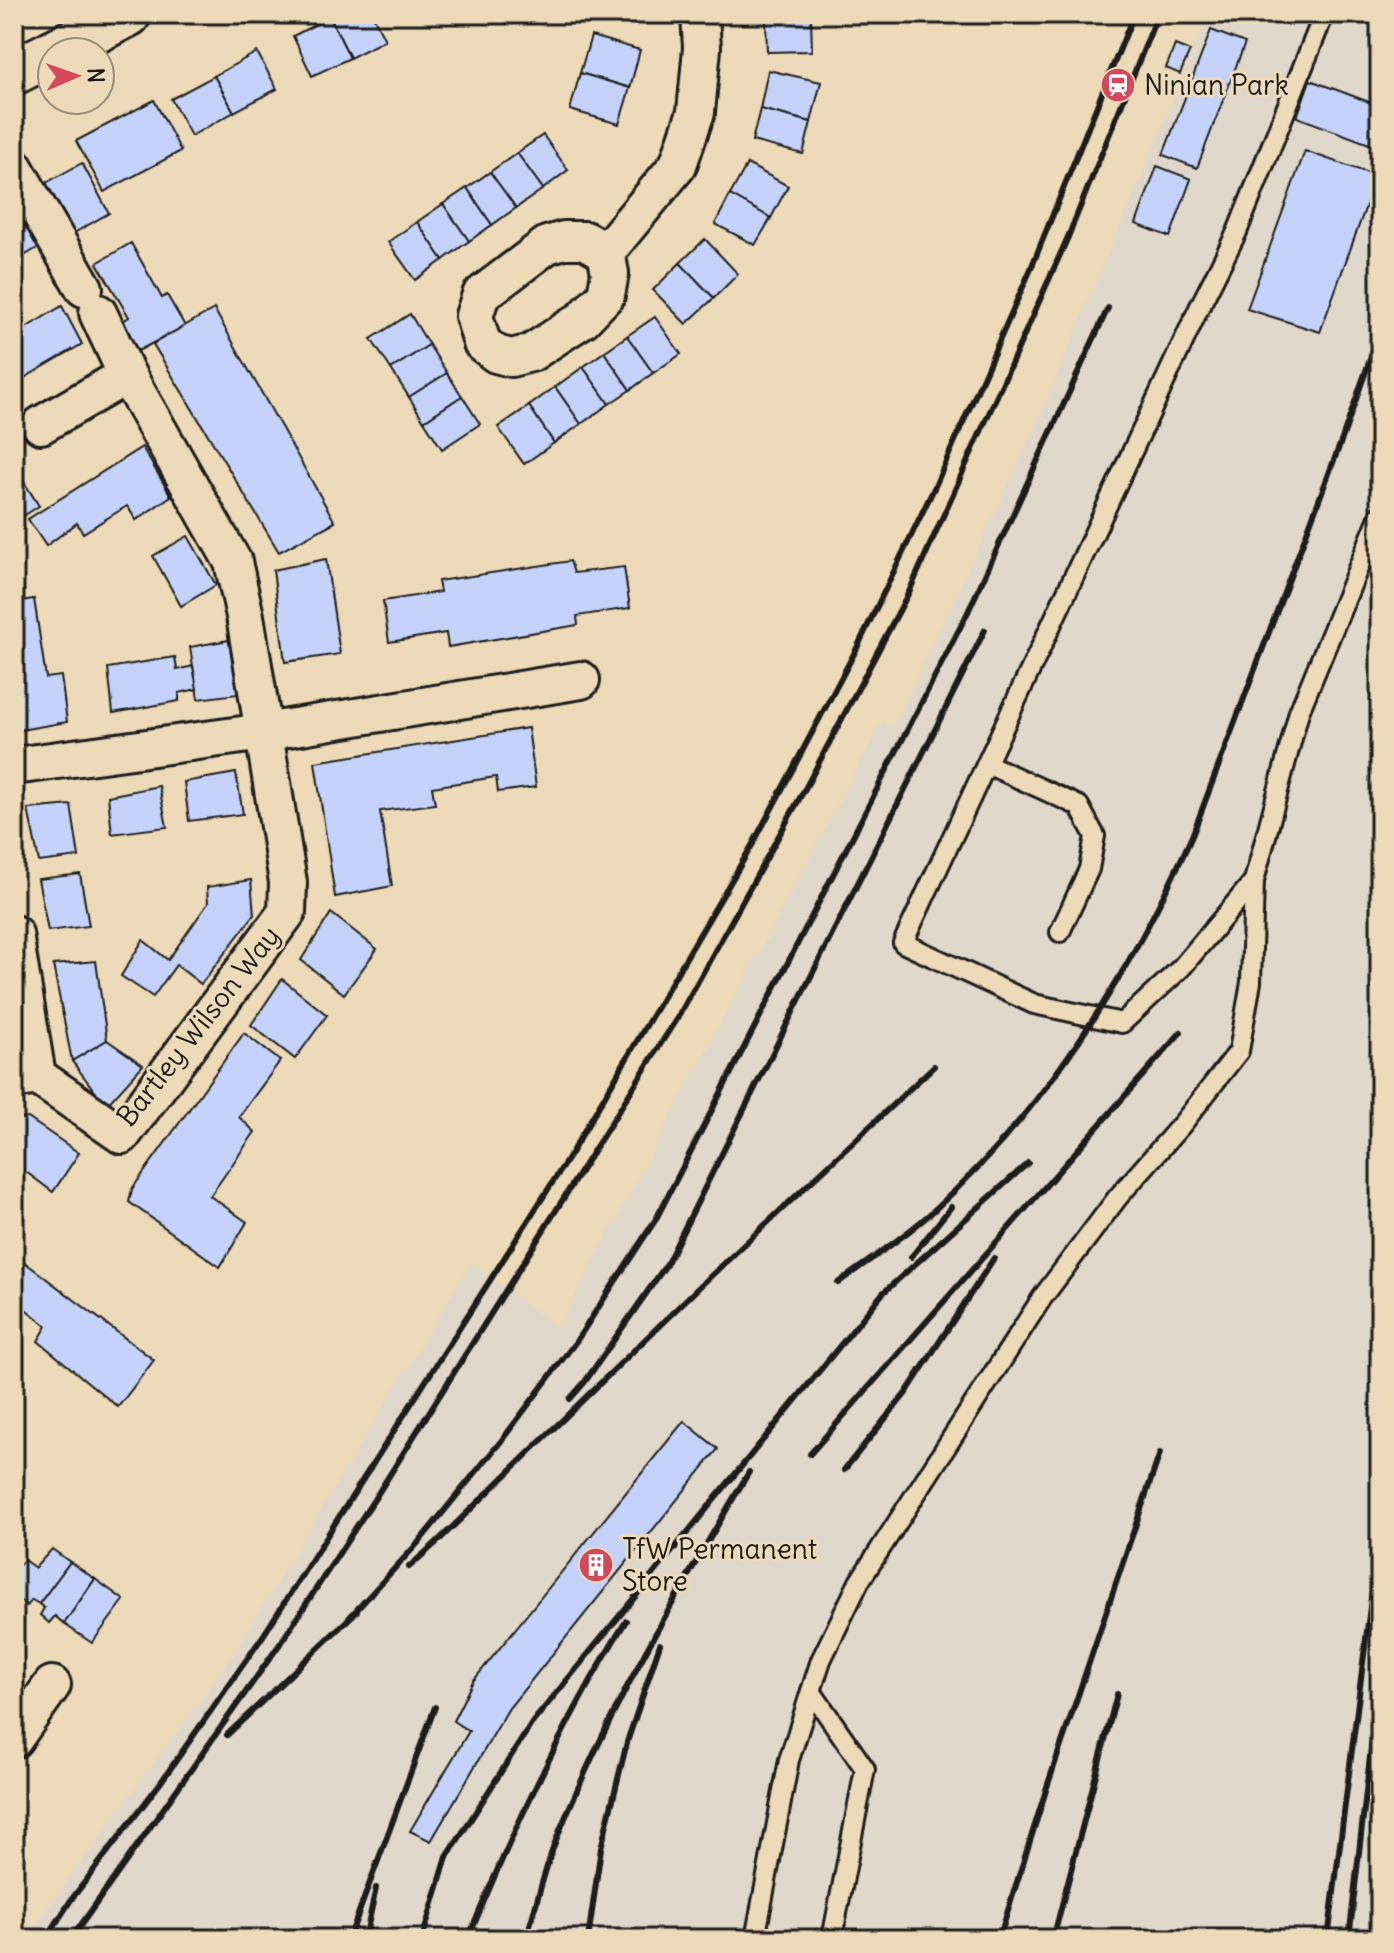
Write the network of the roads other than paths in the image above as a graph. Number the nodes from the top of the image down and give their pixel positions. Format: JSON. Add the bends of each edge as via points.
{"nodes":[{"id":1,"x":128,"y":14,"type":"edge"},
{"id":2,"x":700,"y":14,"type":"edge"},
{"id":3,"x":1324,"y":14,"type":"edge"},
{"id":4,"x":85,"y":36,"type":"edge"},
{"id":5,"x":36,"y":61,"type":"edge"},
{"id":6,"x":14,"y":72,"type":"edge"},
{"id":7,"x":14,"y":167,"type":"edge"},
{"id":8,"x":606,"y":252,"type":"dead end"},
{"id":9,"x":127,"y":375,"type":"junction"},
{"id":10,"x":41,"y":425,"type":"dead end"},
{"id":11,"x":1380,"y":515,"type":"edge"},
{"id":12,"x":581,"y":680,"type":"dead end"},
{"id":13,"x":264,"y":732,"type":"junction"},
{"id":14,"x":987,"y":764,"type":"junction"},
{"id":15,"x":14,"y":766,"type":"edge"},
{"id":16,"x":1254,"y":881,"type":"junction"},
{"id":17,"x":1060,"y":932,"type":"dead end"},
{"id":18,"x":14,"y":934,"type":"edge"},
{"id":19,"x":26,"y":1078,"type":"edge"},
{"id":20,"x":52,"y":1685,"type":"dead end"},
{"id":21,"x":811,"y":1691,"type":"junction"},
{"id":22,"x":14,"y":1739,"type":"edge"},
{"id":23,"x":755,"y":1939,"type":"edge"},
{"id":24,"x":832,"y":1939,"type":"edge"}],
"edges":[{"from":1,"to":4,"type":"street"},
{"from":2,"to":8,"type":"street","via":[[696,112],[678,165]]},
{"from":3,"to":14,"type":"lane","via":[[1237,232]]},
{"from":5,"to":6,"type":"street"},
{"from":7,"to":9,"type":"street","name":"Bartley Wilson Way"},
{"from":9,"to":10,"type":"street"},
{"from":9,"to":13,"type":"street","name":"Bartley Wilson Way","via":[[233,562]]},
{"from":11,"to":16,"type":"lane","via":[[1299,712]]},
{"from":12,"to":13,"type":"street"},
{"from":13,"to":15,"type":"street"},
{"from":13,"to":19,"type":"street","name":"Bartley Wilson Way","via":[[288,882],[287,912],[122,1135]]},
{"from":14,"to":16,"type":"lane","via":[[903,943],[1034,1004],[1122,1023],[1181,968]]},
{"from":14,"to":17,"type":"lane","via":[[1079,806],[1095,836],[1089,869]]},
{"from":16,"to":21,"type":"lane","via":[[1251,982],[1239,1051],[1042,1298],[859,1582]]},
{"from":18,"to":19,"type":"street","name":"Bartley Wilson Way"},
{"from":20,"to":22,"type":"street"},
{"from":21,"to":23,"type":"lane","via":[[789,1760]]},
{"from":21,"to":24,"type":"lane","via":[[865,1769]]}]}
